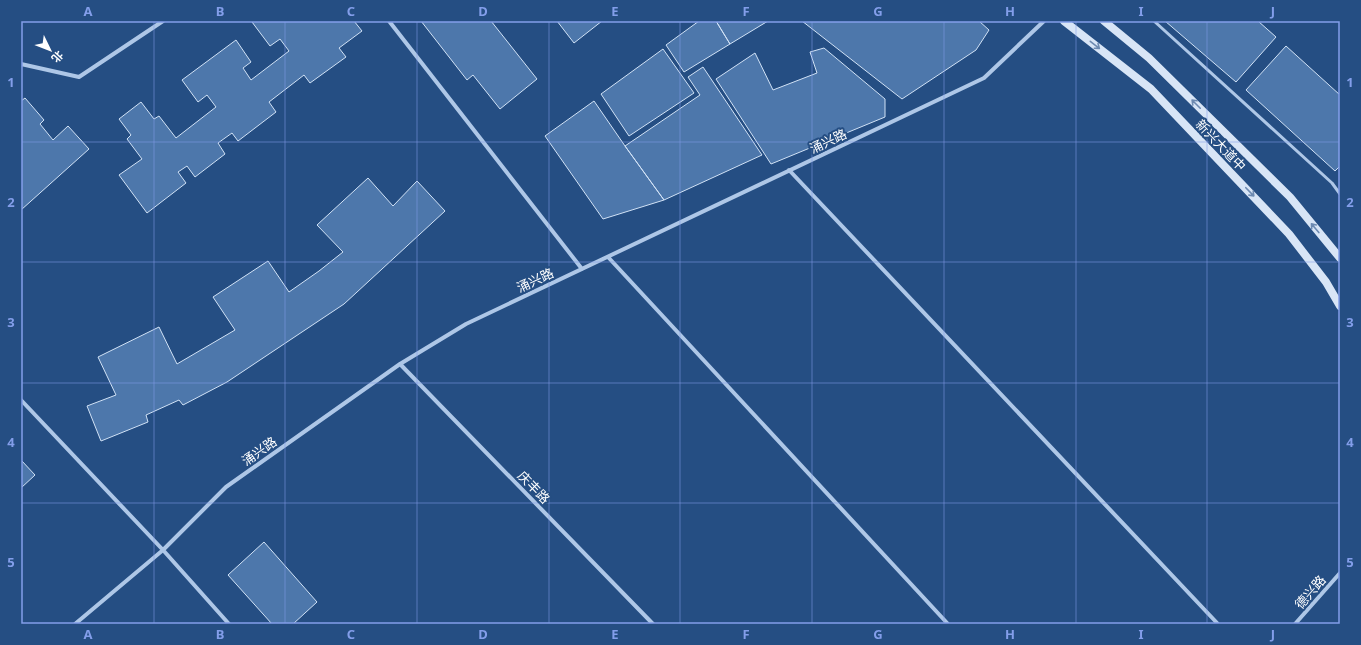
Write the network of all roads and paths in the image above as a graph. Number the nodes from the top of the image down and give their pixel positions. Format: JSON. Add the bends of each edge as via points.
{"nodes":[{"id":1,"x":163,"y":21,"type":"edge"},
{"id":2,"x":389,"y":21,"type":"edge"},
{"id":3,"x":1044,"y":21,"type":"edge"},
{"id":4,"x":1064,"y":21,"type":"edge"},
{"id":5,"x":1104,"y":21,"type":"edge"},
{"id":6,"x":1154,"y":21,"type":"edge"},
{"id":7,"x":21,"y":64,"type":"edge"},
{"id":8,"x":789,"y":170,"type":"junction"},
{"id":9,"x":1340,"y":194,"type":"edge"},
{"id":10,"x":608,"y":257,"type":"junction"},
{"id":11,"x":1340,"y":258,"type":"edge"},
{"id":12,"x":582,"y":269,"type":"junction"},
{"id":13,"x":1340,"y":306,"type":"edge"},
{"id":14,"x":400,"y":364,"type":"junction"},
{"id":15,"x":21,"y":400,"type":"edge"},
{"id":16,"x":163,"y":550,"type":"junction"},
{"id":17,"x":1340,"y":573,"type":"edge"},
{"id":18,"x":75,"y":624,"type":"edge"},
{"id":19,"x":229,"y":624,"type":"edge"},
{"id":20,"x":653,"y":624,"type":"edge"},
{"id":21,"x":948,"y":624,"type":"edge"},
{"id":22,"x":1218,"y":624,"type":"edge"},
{"id":23,"x":1295,"y":624,"type":"edge"}],
"edges":[{"from":1,"to":7,"type":"street","via":[[79,77]]},
{"from":2,"to":12,"type":"street"},
{"from":3,"to":8,"type":"street","name":"涌兴路","via":[[984,78]]},
{"from":4,"to":13,"type":"main road","name":"新兴大道中","one_way":true,"via":[[1151,89],[1289,234],[1326,282]]},
{"from":11,"to":5,"type":"main road","name":"新兴大道中","one_way":true,"via":[[1290,197],[1149,58]]},
{"from":6,"to":9,"type":"lane","via":[[1332,183]]},
{"from":8,"to":10,"type":"street","name":"涌兴路"},
{"from":8,"to":22,"type":"street"},
{"from":10,"to":12,"type":"street","name":"涌兴路"},
{"from":10,"to":21,"type":"street"},
{"from":12,"to":14,"type":"street","name":"涌兴路","via":[[466,324]]},
{"from":14,"to":16,"type":"street","name":"涌兴路","via":[[226,487]]},
{"from":14,"to":20,"type":"street","name":"庆丰路"},
{"from":15,"to":16,"type":"street"},
{"from":16,"to":18,"type":"street","name":"涌兴路"},
{"from":16,"to":19,"type":"street"},
{"from":17,"to":23,"type":"street","name":"德兴路"}]}
